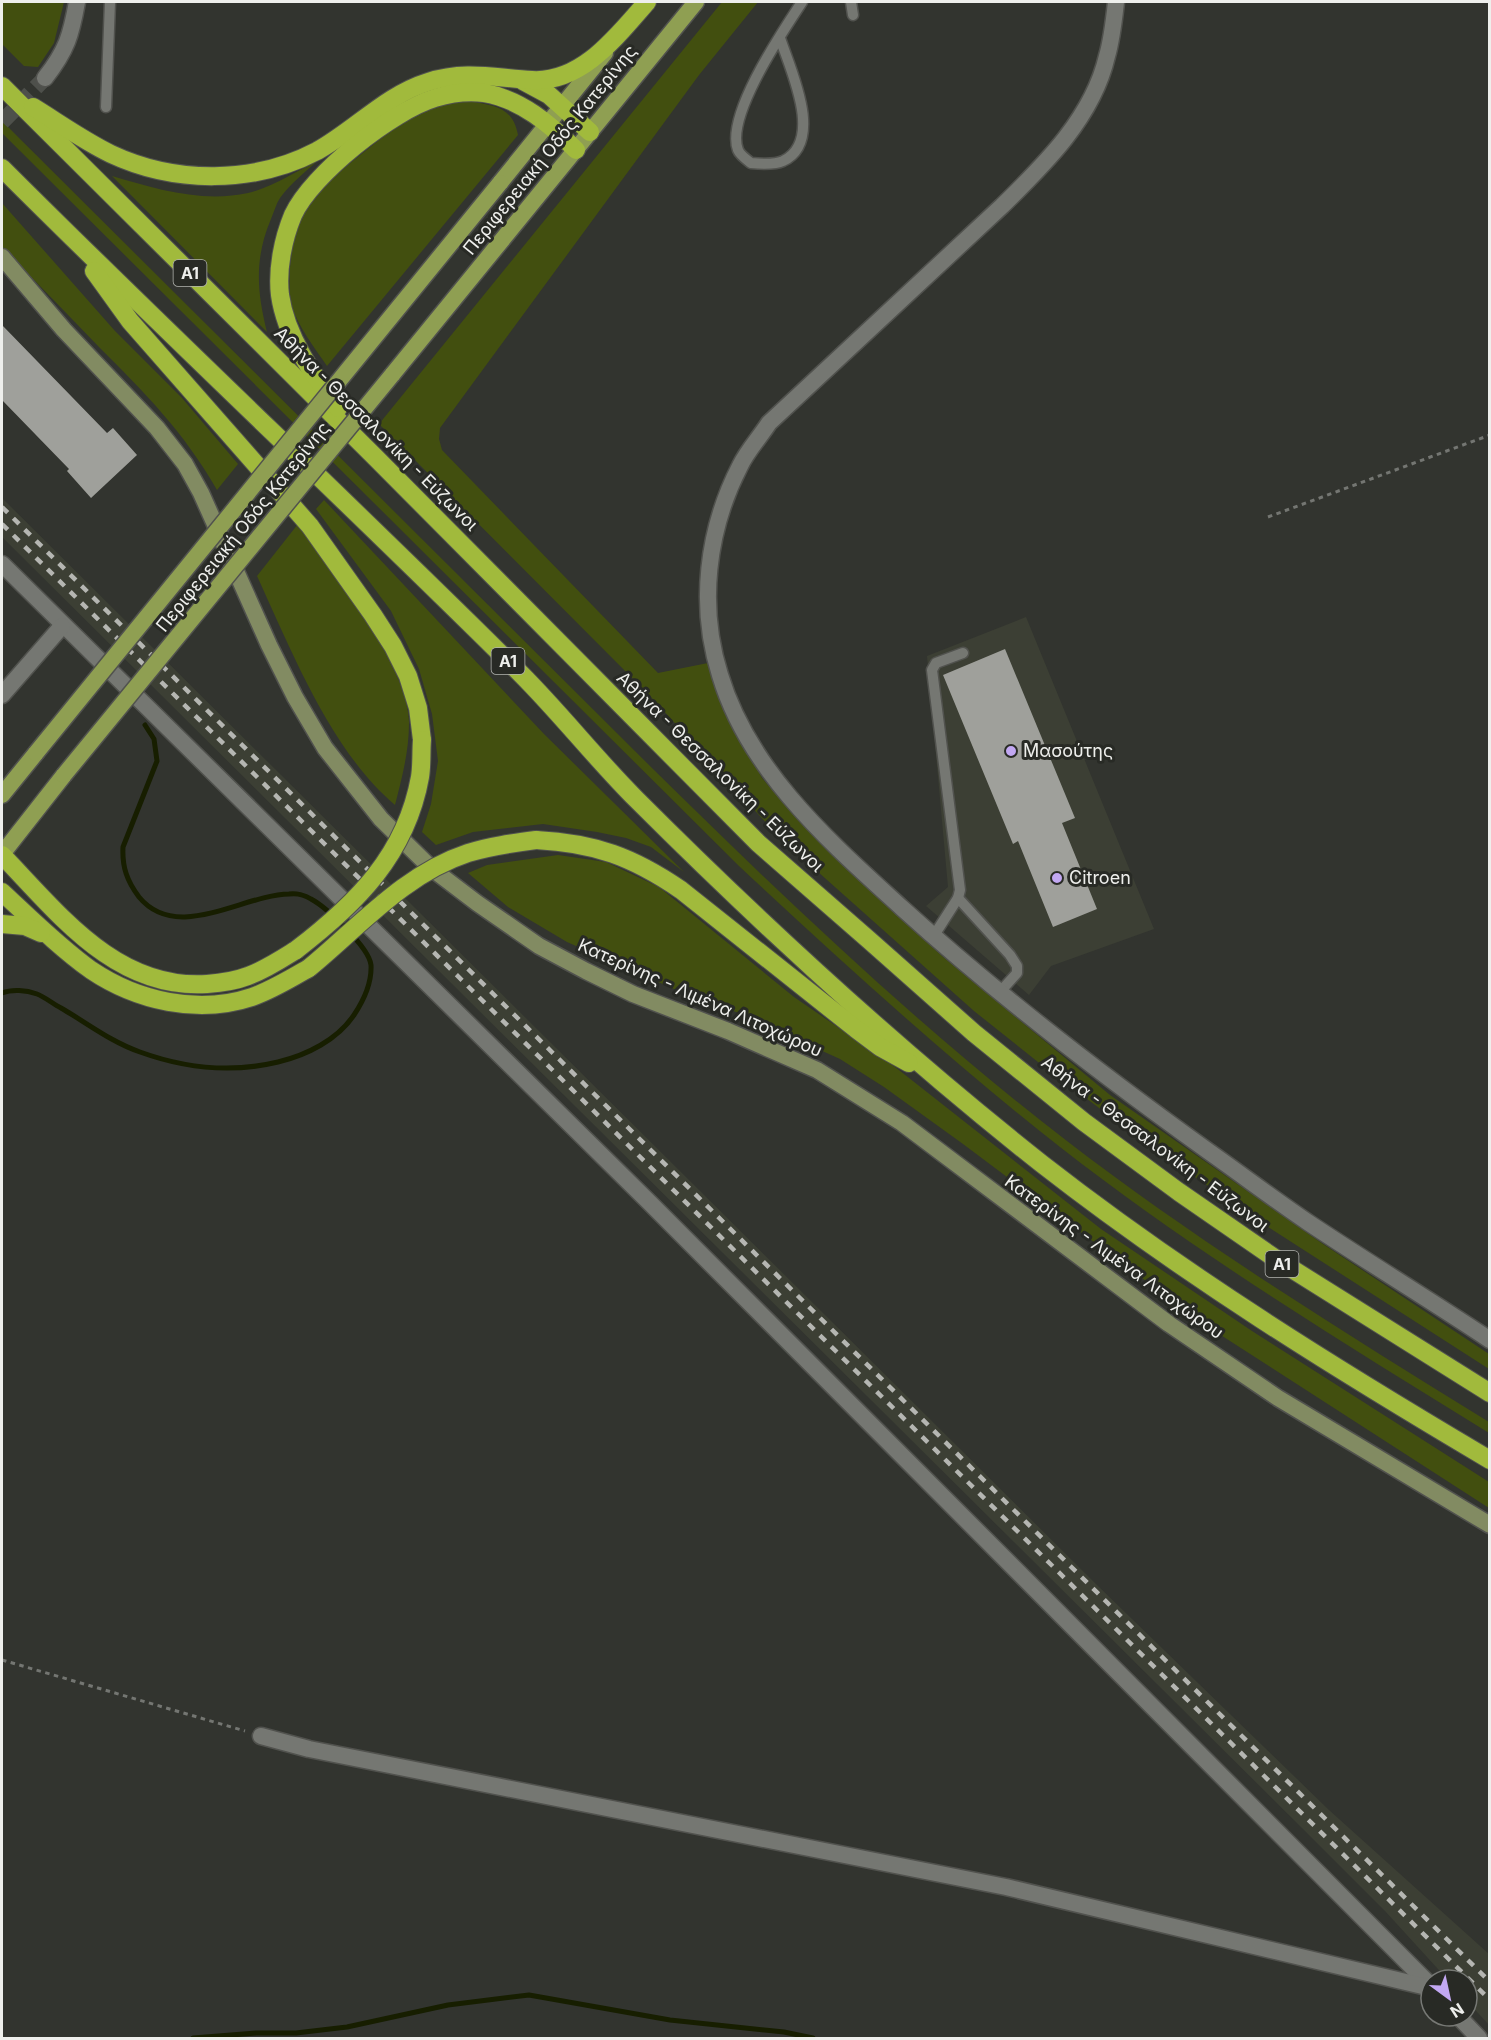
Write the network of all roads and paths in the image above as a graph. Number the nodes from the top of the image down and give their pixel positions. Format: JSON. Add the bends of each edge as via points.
{"nodes":[{"id":1,"x":77,"y":2,"type":"edge"},
{"id":2,"x":110,"y":2,"type":"edge"},
{"id":3,"x":647,"y":2,"type":"edge"},
{"id":4,"x":696,"y":2,"type":"edge"},
{"id":5,"x":802,"y":2,"type":"edge"},
{"id":6,"x":851,"y":2,"type":"edge"},
{"id":7,"x":1116,"y":2,"type":"edge"},
{"id":8,"x":853,"y":15,"type":"dead end"},
{"id":9,"x":780,"y":38,"type":"junction"},
{"id":10,"x":510,"y":77,"type":"junction"},
{"id":11,"x":45,"y":78,"type":"tunnel mouth"},
{"id":12,"x":3,"y":87,"type":"edge"},
{"id":13,"x":563,"y":105,"type":"junction"},
{"id":14,"x":106,"y":107,"type":"dead end"},
{"id":15,"x":548,"y":123,"type":"junction"},
{"id":16,"x":590,"y":132,"type":"junction"},
{"id":17,"x":576,"y":150,"type":"junction"},
{"id":18,"x":2,"y":168,"type":"edge"},
{"id":19,"x":77,"y":243,"type":"junction"},
{"id":20,"x":2,"y":257,"type":"edge"},
{"id":21,"x":1490,"y":435,"type":"edge"},
{"id":22,"x":375,"y":457,"type":"junction"},
{"id":23,"x":1268,"y":517,"type":"dead end"},
{"id":24,"x":2,"y":564,"type":"edge"},
{"id":25,"x":62,"y":626,"type":"junction"},
{"id":26,"x":963,"y":653,"type":"dead end"},
{"id":27,"x":2,"y":695,"type":"edge"},
{"id":28,"x":2,"y":795,"type":"edge"},
{"id":29,"x":2,"y":854,"type":"edge"},
{"id":30,"x":2,"y":892,"type":"edge"},
{"id":31,"x":958,"y":898,"type":"junction"},
{"id":32,"x":2,"y":924,"type":"edge"},
{"id":33,"x":933,"y":937,"type":"junction"},
{"id":34,"x":62,"y":946,"type":"junction"},
{"id":35,"x":999,"y":993,"type":"junction"},
{"id":36,"x":938,"y":1079,"type":"junction"},
{"id":37,"x":1490,"y":1340,"type":"edge"},
{"id":38,"x":1490,"y":1393,"type":"edge"},
{"id":39,"x":1490,"y":1460,"type":"edge"},
{"id":40,"x":1490,"y":1525,"type":"edge"},
{"id":41,"x":2,"y":1660,"type":"edge"},
{"id":42,"x":261,"y":1736,"type":"joint"},
{"id":43,"x":1419,"y":1975,"type":"edge"},
{"id":44,"x":1419,"y":1984,"type":"edge"}],
"edges":[{"from":1,"to":11,"type":"street","via":[[71,36]]},
{"from":2,"to":14,"type":"lane"},
{"from":3,"to":10,"type":"highway","via":[[595,57],[574,72],[533,81]]},
{"from":3,"to":13,"type":"main road","name":"Περιφερειακή Οδός Κατερίνης"},
{"from":4,"to":16,"type":"main road","name":"Περιφερειακή Οδός Κατερίνης"},
{"from":5,"to":9,"type":"lane"},
{"from":6,"to":8,"type":"lane"},
{"from":7,"to":33,"type":"street","via":[[1107,58],[1093,94],[1061,145],[1002,206],[769,423],[740,465],[712,542],[708,605],[712,640],[719,674],[747,737],[799,808]]},
{"from":9,"to":9,"type":"lane","via":[[739,116],[739,151],[751,163],[782,162],[795,153],[802,139],[802,104]]},
{"from":10,"to":12,"type":"highway","via":[[458,75],[428,82],[374,111],[317,151],[286,165],[243,175],[200,176],[159,171],[134,163],[89,142]]},
{"from":10,"to":13,"type":"highway","via":[[531,84]]},
{"from":12,"to":22,"type":"highway","name":"Αθήνα - Θεσσαλονίκη - Εύζωνοι","number":"Α1"},
{"from":13,"to":15,"type":"main road","name":"Περιφερειακή Οδός Κατερίνης"},
{"from":13,"to":16,"type":"highway"},
{"from":15,"to":17,"type":"highway"},
{"from":15,"to":22,"type":"highway","via":[[512,102],[486,93],[460,92],[433,98],[408,110],[329,168],[294,214],[280,267],[285,319],[313,373]]},
{"from":15,"to":28,"type":"main road","name":"Περιφερειακή Οδός Κατερίνης","bridge":true},
{"from":16,"to":17,"type":"main road","name":"Περιφερειακή Οδός Κατερίνης"},
{"from":17,"to":29,"type":"main road","name":"Περιφερειακή Οδός Κατερίνης","bridge":true},
{"from":18,"to":19,"type":"highway","number":"Α1"},
{"from":19,"to":29,"type":"highway","bridge":true,"via":[[130,321],[310,526],[393,646],[418,708],[422,740],[420,776],[404,830],[371,883],[348,907],[270,967],[219,983],[190,985],[129,969],[103,953],[57,913]]},
{"from":19,"to":36,"type":"highway","number":"Α1","via":[[525,678],[630,794],[829,983]]},
{"from":20,"to":40,"type":"main road","name":"Κατερίνης - Λιμένα Λιτοχώρου","via":[[185,464],[269,645],[326,748],[381,819],[431,868],[539,946],[585,971],[817,1070],[902,1123],[1169,1324],[1278,1398]]},
{"from":21,"to":23,"type":"path"},
{"from":22,"to":38,"type":"highway","name":"Αθήνα - Θεσσαλονίκη - Εύζωνοι","number":"Α1","via":[[758,843],[974,1033],[1084,1122],[1275,1259]]},
{"from":24,"to":25,"type":"street"},
{"from":25,"to":27,"type":"street"},
{"from":25,"to":43,"type":"street","via":[[650,1202]]},
{"from":26,"to":31,"type":"lane","via":[[936,663],[932,670]]},
{"from":30,"to":34,"type":"highway"},
{"from":31,"to":33,"type":"lane"},
{"from":31,"to":35,"type":"lane","via":[[1017,966],[1017,973]]},
{"from":32,"to":34,"type":"highway","via":[[25,926]]},
{"from":33,"to":35,"type":"street"},
{"from":34,"to":36,"type":"highway","bridge":true,"via":[[92,970],[153,999],[191,1005],[221,1004],[280,985],[309,968],[401,888],[468,853],[536,840],[587,845],[655,872],[880,1047]]},
{"from":35,"to":37,"type":"street","via":[[1289,1209]]},
{"from":36,"to":39,"type":"highway","number":"Α1","via":[[1044,1165],[1147,1241],[1246,1309]]},
{"from":41,"to":42,"type":"path"},
{"from":42,"to":44,"type":"street","via":[[309,1749],[1006,1887]]}]}
